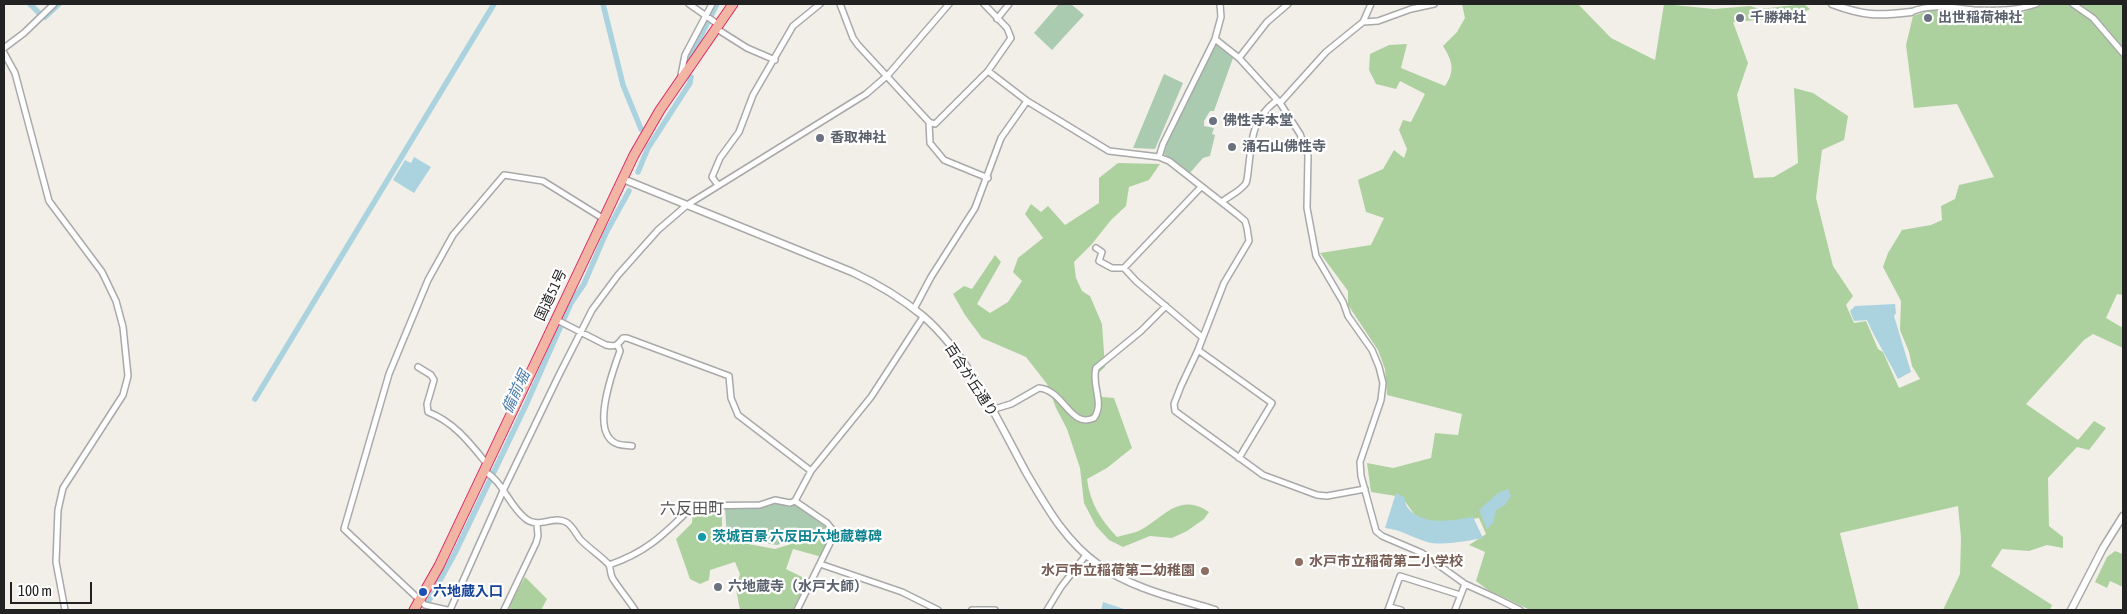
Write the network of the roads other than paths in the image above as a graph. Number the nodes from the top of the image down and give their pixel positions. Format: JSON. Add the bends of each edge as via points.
{"nodes":[{"id":1,"x":54,"y":4,"type":"edge"},
{"id":2,"x":689,"y":4,"type":"edge"},
{"id":3,"x":712,"y":4,"type":"edge"},
{"id":4,"x":733,"y":4,"type":"edge"},
{"id":5,"x":820,"y":4,"type":"edge"},
{"id":6,"x":840,"y":4,"type":"edge"},
{"id":7,"x":949,"y":4,"type":"edge"},
{"id":8,"x":984,"y":4,"type":"edge"},
{"id":9,"x":1009,"y":4,"type":"edge"},
{"id":10,"x":1220,"y":4,"type":"edge"},
{"id":11,"x":1288,"y":4,"type":"edge"},
{"id":12,"x":1371,"y":4,"type":"edge"},
{"id":13,"x":1434,"y":4,"type":"edge"},
{"id":14,"x":1832,"y":4,"type":"edge"},
{"id":15,"x":2036,"y":4,"type":"edge"},
{"id":16,"x":2073,"y":4,"type":"edge"},
{"id":17,"x":1912,"y":12,"type":"joint"},
{"id":18,"x":997,"y":19,"type":"junction"},
{"id":19,"x":712,"y":21,"type":"junction"},
{"id":20,"x":1363,"y":22,"type":"junction"},
{"id":21,"x":1215,"y":39,"type":"junction"},
{"id":22,"x":4,"y":48,"type":"edge"},
{"id":23,"x":4,"y":53,"type":"edge"},
{"id":24,"x":2123,"y":53,"type":"edge"},
{"id":25,"x":1239,"y":58,"type":"junction"},
{"id":26,"x":775,"y":60,"type":"junction"},
{"id":27,"x":988,"y":71,"type":"junction"},
{"id":28,"x":888,"y":76,"type":"junction"},
{"id":29,"x":680,"y":83,"type":"junction"},
{"id":30,"x":1027,"y":101,"type":"junction"},
{"id":31,"x":1278,"y":102,"type":"junction"},
{"id":32,"x":929,"y":122,"type":"junction"},
{"id":33,"x":1159,"y":157,"type":"junction"},
{"id":34,"x":988,"y":178,"type":"junction"},
{"id":35,"x":623,"y":179,"type":"junction"},
{"id":36,"x":718,"y":185,"type":"junction"},
{"id":37,"x":1201,"y":188,"type":"junction"},
{"id":38,"x":1222,"y":202,"type":"junction"},
{"id":39,"x":687,"y":205,"type":"junction"},
{"id":40,"x":604,"y":219,"type":"junction"},
{"id":41,"x":1096,"y":248,"type":"dead end"},
{"id":42,"x":1124,"y":268,"type":"junction"},
{"id":43,"x":1166,"y":306,"type":"junction"},
{"id":44,"x":914,"y":309,"type":"junction"},
{"id":45,"x":924,"y":317,"type":"junction"},
{"id":46,"x":561,"y":321,"type":"junction"},
{"id":47,"x":581,"y":332,"type":"junction"},
{"id":48,"x":1202,"y":337,"type":"junction"},
{"id":49,"x":618,"y":346,"type":"junction"},
{"id":50,"x":1198,"y":350,"type":"junction"},
{"id":51,"x":418,"y":367,"type":"dead end"},
{"id":52,"x":992,"y":410,"type":"junction"},
{"id":53,"x":632,"y":446,"type":"dead end"},
{"id":54,"x":1239,"y":458,"type":"junction"},
{"id":55,"x":811,"y":471,"type":"junction"},
{"id":56,"x":488,"y":472,"type":"junction"},
{"id":57,"x":1365,"y":489,"type":"junction"},
{"id":58,"x":503,"y":491,"type":"junction"},
{"id":59,"x":795,"y":501,"type":"junction"},
{"id":60,"x":2123,"y":516,"type":"edge"},
{"id":61,"x":537,"y":524,"type":"junction"},
{"id":62,"x":1086,"y":555,"type":"junction"},
{"id":63,"x":820,"y":564,"type":"junction"},
{"id":64,"x":609,"y":565,"type":"junction"},
{"id":65,"x":1464,"y":584,"type":"junction"},
{"id":66,"x":1460,"y":595,"type":"junction"},
{"id":67,"x":420,"y":601,"type":"junction"},
{"id":68,"x":1389,"y":608,"type":"edge"},
{"id":69,"x":65,"y":610,"type":"edge"},
{"id":70,"x":414,"y":610,"type":"edge"},
{"id":71,"x":449,"y":610,"type":"edge"},
{"id":72,"x":504,"y":610,"type":"edge"},
{"id":73,"x":634,"y":610,"type":"edge"},
{"id":74,"x":797,"y":610,"type":"edge"},
{"id":75,"x":938,"y":610,"type":"edge"},
{"id":76,"x":972,"y":610,"type":"edge"},
{"id":77,"x":995,"y":610,"type":"edge"},
{"id":78,"x":1047,"y":610,"type":"edge"},
{"id":79,"x":1215,"y":610,"type":"edge"},
{"id":80,"x":1401,"y":610,"type":"edge"},
{"id":81,"x":1455,"y":610,"type":"edge"},
{"id":82,"x":1520,"y":610,"type":"edge"},
{"id":83,"x":2071,"y":610,"type":"edge"}],
"edges":[{"from":1,"to":22,"type":"street"},
{"from":2,"to":19,"type":"street"},
{"from":3,"to":19,"type":"street"},
{"from":4,"to":19,"type":"highway","name":"国道51号"},
{"from":5,"to":26,"type":"street","via":[[793,26]]},
{"from":6,"to":28,"type":"street","via":[[852,38]]},
{"from":7,"to":28,"type":"street"},
{"from":8,"to":18,"type":"street"},
{"from":9,"to":18,"type":"street"},
{"from":10,"to":21,"type":"street","via":[[1221,17]]},
{"from":11,"to":25,"type":"street","via":[[1267,22]]},
{"from":12,"to":20,"type":"street"},
{"from":13,"to":20,"type":"street","via":[[1378,21]]},
{"from":14,"to":17,"type":"street","via":[[1871,15]]},
{"from":15,"to":17,"type":"street","via":[[1990,11],[1937,6]]},
{"from":16,"to":24,"type":"street","via":[[2092,18]]},
{"from":18,"to":27,"type":"street","via":[[1007,28],[1011,38]]},
{"from":19,"to":26,"type":"street","via":[[747,48]]},
{"from":19,"to":29,"type":"highway","name":"国道51号"},
{"from":19,"to":29,"type":"street","via":[[685,55]]},
{"from":20,"to":31,"type":"street","via":[[1326,52]]},
{"from":21,"to":25,"type":"street"},
{"from":21,"to":33,"type":"street"},
{"from":23,"to":69,"type":"street","via":[[15,73],[50,201],[102,272],[116,301],[123,328],[128,376],[123,395],[63,488],[58,510],[56,562]]},
{"from":25,"to":31,"type":"street"},
{"from":26,"to":36,"type":"street","via":[[753,95],[739,132],[715,168],[712,177]]},
{"from":27,"to":30,"type":"street"},
{"from":27,"to":32,"type":"street","via":[[935,124]]},
{"from":28,"to":32,"type":"street"},
{"from":28,"to":36,"type":"street","via":[[849,106]]},
{"from":29,"to":35,"type":"highway","name":"国道51号","via":[[660,110]]},
{"from":30,"to":33,"type":"street","via":[[1109,151]]},
{"from":30,"to":34,"type":"street","via":[[1001,138]]},
{"from":31,"to":38,"type":"street","via":[[1264,110],[1257,121],[1247,181]]},
{"from":31,"to":57,"type":"street","via":[[1306,146],[1307,208],[1316,256],[1348,316],[1372,350],[1383,383],[1381,400],[1360,462]]},
{"from":32,"to":34,"type":"street","via":[[928,137],[935,152],[944,160]]},
{"from":33,"to":37,"type":"street","via":[[1169,161]]},
{"from":34,"to":44,"type":"street","via":[[975,208]]},
{"from":35,"to":39,"type":"street","name":"百合が丘通り"},
{"from":35,"to":40,"type":"highway","name":"国道51号"},
{"from":36,"to":39,"type":"street"},
{"from":37,"to":38,"type":"street"},
{"from":37,"to":42,"type":"street"},
{"from":38,"to":48,"type":"street","via":[[1245,221],[1249,241],[1224,283]]},
{"from":39,"to":44,"type":"street","name":"百合が丘通り","via":[[852,272]]},
{"from":39,"to":47,"type":"street","via":[[658,230],[618,275],[592,310]]},
{"from":40,"to":46,"type":"highway","name":"国道51号"},
{"from":40,"to":67,"type":"street","via":[[543,181],[504,175],[454,235],[428,280],[389,374],[344,529]]},
{"from":41,"to":42,"type":"street","via":[[1102,252],[1100,261],[1112,268]]},
{"from":42,"to":43,"type":"street"},
{"from":43,"to":48,"type":"street"},
{"from":43,"to":52,"type":"street","via":[[1096,368],[1099,406],[1094,418],[1080,419],[1057,395],[1039,388],[1011,404]]},
{"from":44,"to":45,"type":"street","name":"百合が丘通り"},
{"from":45,"to":52,"type":"street","name":"百合が丘通り","via":[[959,357]]},
{"from":45,"to":55,"type":"street","via":[[871,397]]},
{"from":46,"to":47,"type":"street"},
{"from":46,"to":56,"type":"highway","name":"国道51号"},
{"from":47,"to":49,"type":"street","via":[[606,345]]},
{"from":47,"to":58,"type":"street"},
{"from":48,"to":50,"type":"street"},
{"from":49,"to":53,"type":"street","via":[[620,351],[609,384],[603,418],[608,438],[616,444]]},
{"from":49,"to":55,"type":"street","via":[[623,338],[627,338],[729,376],[731,398],[738,415]]},
{"from":50,"to":54,"type":"street","via":[[1174,404],[1175,411]]},
{"from":50,"to":54,"type":"street","via":[[1272,403]]},
{"from":51,"to":56,"type":"street","via":[[434,380],[428,412],[460,433]]},
{"from":52,"to":62,"type":"street","name":"百合が丘通り","via":[[1047,509]]},
{"from":54,"to":57,"type":"street","via":[[1263,475],[1310,494],[1326,496]]},
{"from":55,"to":59,"type":"street"},
{"from":56,"to":58,"type":"street"},
{"from":56,"to":67,"type":"highway","name":"国道51号"},
{"from":57,"to":65,"type":"street","via":[[1376,531],[1422,553]]},
{"from":58,"to":61,"type":"street","via":[[518,513]]},
{"from":58,"to":71,"type":"street"},
{"from":59,"to":63,"type":"street","via":[[827,523],[834,533]]},
{"from":59,"to":64,"type":"street","via":[[693,506],[652,544]]},
{"from":60,"to":83,"type":"street"},
{"from":61,"to":64,"type":"street","via":[[561,520],[568,523],[580,539]]},
{"from":61,"to":72,"type":"street","via":[[536,543]]},
{"from":62,"to":78,"type":"street","via":[[1060,587]]},
{"from":62,"to":79,"type":"street","name":"百合が丘通り","via":[[1134,584]]},
{"from":63,"to":74,"type":"street"},
{"from":63,"to":75,"type":"street","via":[[902,592]]},
{"from":64,"to":73,"type":"street","via":[[611,577]]},
{"from":65,"to":66,"type":"street"},
{"from":65,"to":82,"type":"street"},
{"from":66,"to":68,"type":"street","via":[[1400,576]]},
{"from":66,"to":81,"type":"street"},
{"from":67,"to":70,"type":"highway","name":"国道51号"},
{"from":67,"to":71,"type":"street","via":[[424,605]]},
{"from":68,"to":80,"type":"street"},
{"from":76,"to":77,"type":"street"}]}
